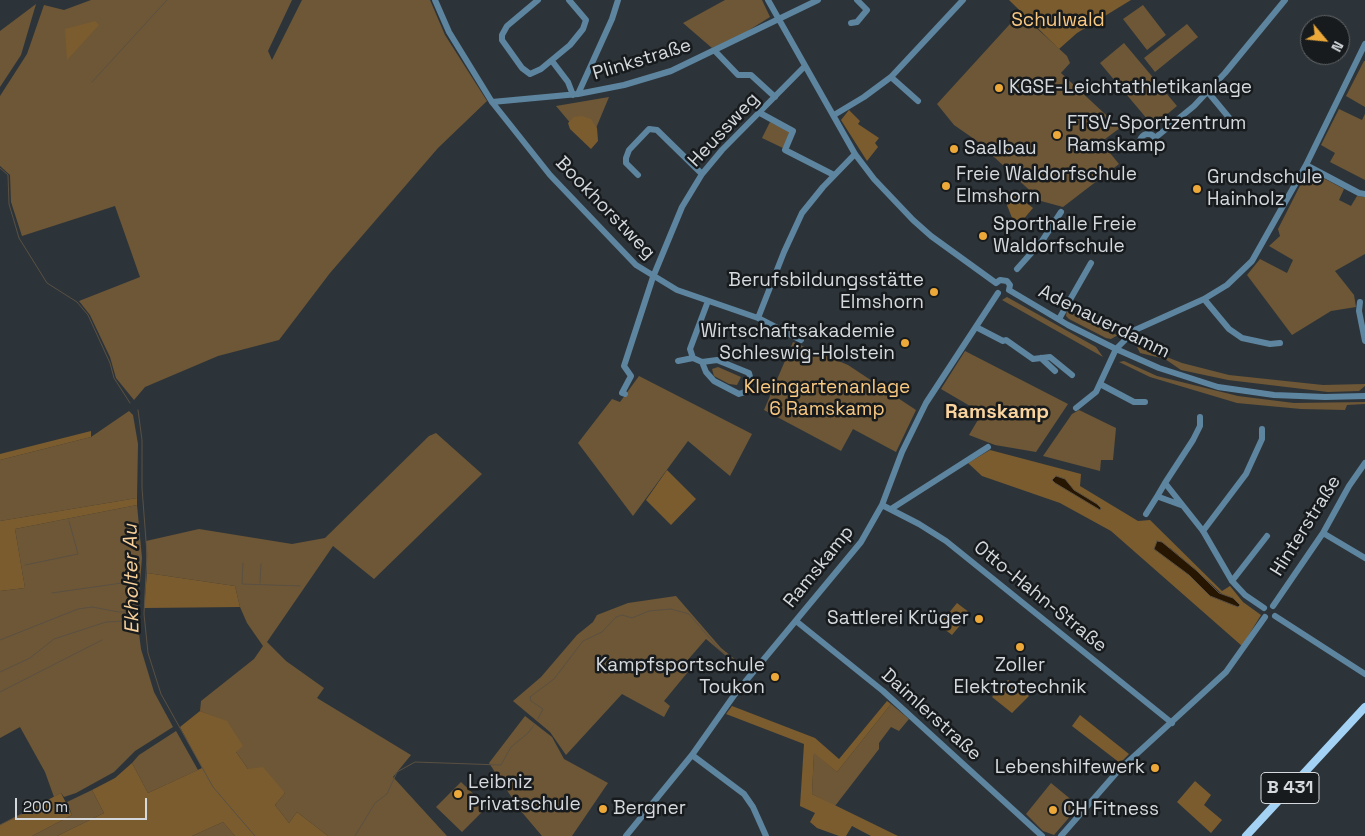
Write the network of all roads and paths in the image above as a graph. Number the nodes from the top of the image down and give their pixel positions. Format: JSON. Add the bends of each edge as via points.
{"nodes":[{"id":1,"x":434,"y":0,"type":"edge"},
{"id":2,"x":538,"y":0,"type":"edge"},
{"id":3,"x":569,"y":0,"type":"edge"},
{"id":4,"x":618,"y":0,"type":"edge"},
{"id":5,"x":768,"y":0,"type":"edge"},
{"id":6,"x":818,"y":0,"type":"edge"},
{"id":7,"x":857,"y":0,"type":"edge"},
{"id":8,"x":963,"y":0,"type":"edge"},
{"id":9,"x":1285,"y":0,"type":"edge"},
{"id":10,"x":779,"y":19,"type":"junction"},
{"id":11,"x":851,"y":23,"type":"dead end"},
{"id":12,"x":1365,"y":44,"type":"edge"},
{"id":13,"x":715,"y":52,"type":"junction"},
{"id":14,"x":552,"y":60,"type":"junction"},
{"id":15,"x":805,"y":66,"type":"junction"},
{"id":16,"x":890,"y":77,"type":"junction"},
{"id":17,"x":1207,"y":92,"type":"junction"},
{"id":18,"x":575,"y":94,"type":"junction"},
{"id":19,"x":775,"y":97,"type":"junction"},
{"id":20,"x":918,"y":101,"type":"dead end"},
{"id":21,"x":492,"y":102,"type":"junction"},
{"id":22,"x":760,"y":113,"type":"junction"},
{"id":23,"x":834,"y":115,"type":"junction"},
{"id":24,"x":1237,"y":122,"type":"dead end"},
{"id":25,"x":1155,"y":138,"type":"dead end"},
{"id":26,"x":855,"y":154,"type":"junction"},
{"id":27,"x":1306,"y":165,"type":"junction"},
{"id":28,"x":702,"y":174,"type":"junction"},
{"id":29,"x":638,"y":175,"type":"dead end"},
{"id":30,"x":834,"y":175,"type":"junction"},
{"id":31,"x":1365,"y":194,"type":"edge"},
{"id":32,"x":1061,"y":212,"type":"dead end"},
{"id":33,"x":1091,"y":263,"type":"dead end"},
{"id":34,"x":1017,"y":269,"type":"dead end"},
{"id":35,"x":653,"y":277,"type":"junction"},
{"id":36,"x":996,"y":283,"type":"junction"},
{"id":37,"x":1009,"y":290,"type":"junction"},
{"id":38,"x":998,"y":293,"type":"junction"},
{"id":39,"x":1204,"y":299,"type":"junction"},
{"id":40,"x":708,"y":301,"type":"junction"},
{"id":41,"x":1360,"y":302,"type":"dead end"},
{"id":42,"x":758,"y":318,"type":"junction"},
{"id":43,"x":1059,"y":319,"type":"junction"},
{"id":44,"x":976,"y":327,"type":"junction"},
{"id":45,"x":801,"y":340,"type":"dead end"},
{"id":46,"x":1365,"y":341,"type":"edge"},
{"id":47,"x":1280,"y":343,"type":"dead end"},
{"id":48,"x":1116,"y":349,"type":"junction"},
{"id":49,"x":693,"y":358,"type":"junction"},
{"id":50,"x":1041,"y":358,"type":"junction"},
{"id":51,"x":678,"y":361,"type":"dead end"},
{"id":52,"x":702,"y":362,"type":"junction"},
{"id":53,"x":1055,"y":371,"type":"dead end"},
{"id":54,"x":1072,"y":375,"type":"dead end"},
{"id":55,"x":1100,"y":384,"type":"junction"},
{"id":56,"x":625,"y":394,"type":"dead end"},
{"id":57,"x":1365,"y":396,"type":"edge"},
{"id":58,"x":1145,"y":402,"type":"dead end"},
{"id":59,"x":1076,"y":408,"type":"dead end"},
{"id":60,"x":1200,"y":417,"type":"dead end"},
{"id":61,"x":1262,"y":429,"type":"dead end"},
{"id":62,"x":988,"y":447,"type":"dead end"},
{"id":63,"x":1365,"y":463,"type":"edge"},
{"id":64,"x":1165,"y":483,"type":"junction"},
{"id":65,"x":1158,"y":495,"type":"junction"},
{"id":66,"x":882,"y":505,"type":"junction"},
{"id":67,"x":1182,"y":505,"type":"junction"},
{"id":68,"x":890,"y":509,"type":"junction"},
{"id":69,"x":1146,"y":514,"type":"dead end"},
{"id":70,"x":1203,"y":531,"type":"junction"},
{"id":71,"x":1323,"y":533,"type":"junction"},
{"id":72,"x":1267,"y":536,"type":"dead end"},
{"id":73,"x":1365,"y":558,"type":"edge"},
{"id":74,"x":1232,"y":581,"type":"junction"},
{"id":75,"x":1273,"y":606,"type":"junction"},
{"id":76,"x":1264,"y":608,"type":"junction"},
{"id":77,"x":1275,"y":616,"type":"junction"},
{"id":78,"x":1265,"y":617,"type":"junction"},
{"id":79,"x":796,"y":621,"type":"junction"},
{"id":80,"x":1365,"y":672,"type":"edge"},
{"id":81,"x":1365,"y":708,"type":"edge"},
{"id":82,"x":1172,"y":723,"type":"junction"},
{"id":83,"x":692,"y":755,"type":"junction"},
{"id":84,"x":626,"y":836,"type":"edge"},
{"id":85,"x":766,"y":836,"type":"edge"},
{"id":86,"x":1042,"y":836,"type":"edge"},
{"id":87,"x":1061,"y":836,"type":"edge"},
{"id":88,"x":1246,"y":836,"type":"edge"}],
"edges":[{"from":1,"to":21,"type":"street","name":"Bookhorstweg","via":[[449,32]]},
{"from":2,"to":14,"type":"street","via":[[507,26],[502,40],[530,74]]},
{"from":3,"to":14,"type":"street","via":[[583,14],[586,24],[570,45]]},
{"from":4,"to":18,"type":"street"},
{"from":5,"to":10,"type":"street","name":"Adenauerdamm"},
{"from":6,"to":10,"type":"street","name":"Plinkstraße"},
{"from":7,"to":11,"type":"street","via":[[867,10],[857,22]]},
{"from":8,"to":16,"type":"street"},
{"from":9,"to":17,"type":"street"},
{"from":10,"to":13,"type":"street","name":"Plinkstraße"},
{"from":10,"to":15,"type":"street","name":"Adenauerdamm"},
{"from":12,"to":27,"type":"street"},
{"from":13,"to":18,"type":"street","name":"Plinkstraße","via":[[671,71]]},
{"from":13,"to":19,"type":"street","via":[[738,75],[751,75]]},
{"from":14,"to":18,"type":"street"},
{"from":15,"to":19,"type":"street","name":"Heussweg"},
{"from":15,"to":23,"type":"street","name":"Adenauerdamm"},
{"from":16,"to":20,"type":"street"},
{"from":16,"to":23,"type":"street","via":[[858,102]]},
{"from":17,"to":24,"type":"street","via":[[1231,120]]},
{"from":17,"to":25,"type":"street"},
{"from":18,"to":21,"type":"street","name":"Plinkstraße"},
{"from":19,"to":22,"type":"street","name":"Heussweg"},
{"from":21,"to":35,"type":"street","name":"Bookhorstweg","via":[[550,175],[636,265]]},
{"from":22,"to":28,"type":"street","name":"Heussweg"},
{"from":22,"to":30,"type":"street","via":[[793,131],[785,150]]},
{"from":23,"to":26,"type":"street","name":"Adenauerdamm"},
{"from":26,"to":30,"type":"street"},
{"from":26,"to":36,"type":"street","name":"Adenauerdamm","via":[[913,220],[952,253]]},
{"from":27,"to":31,"type":"street"},
{"from":27,"to":39,"type":"street","via":[[1252,261],[1231,282]]},
{"from":28,"to":29,"type":"street","via":[[657,130],[649,129],[629,150],[626,158],[626,163]]},
{"from":28,"to":35,"type":"street","name":"Heussweg","via":[[669,236]]},
{"from":30,"to":42,"type":"street","via":[[809,202],[798,221]]},
{"from":32,"to":34,"type":"street","via":[[1042,241]]},
{"from":33,"to":43,"type":"street"},
{"from":35,"to":40,"type":"street","name":"Bookhorstweg","via":[[676,290]]},
{"from":35,"to":56,"type":"street","name":"Heussweg","via":[[624,366],[631,376],[622,393]]},
{"from":36,"to":37,"type":"street","name":"Adenauerdamm","via":[[1007,281]]},
{"from":36,"to":38,"type":"street"},
{"from":37,"to":38,"type":"street","name":"Adenauerdamm"},
{"from":37,"to":43,"type":"street","name":"Adenauerdamm"},
{"from":38,"to":44,"type":"street","name":"Ramskamp"},
{"from":39,"to":47,"type":"street","via":[[1229,329],[1242,338]]},
{"from":39,"to":48,"type":"street","via":[[1135,330]]},
{"from":40,"to":42,"type":"street","name":"Bookhorstweg"},
{"from":40,"to":49,"type":"street","via":[[690,349]]},
{"from":41,"to":46,"type":"street"},
{"from":42,"to":45,"type":"street","name":"Bookhorstweg"},
{"from":43,"to":48,"type":"street","name":"Adenauerdamm"},
{"from":44,"to":50,"type":"street","via":[[1006,340],[1033,359]]},
{"from":44,"to":66,"type":"street","name":"Ramskamp","via":[[922,410]]},
{"from":48,"to":55,"type":"street"},
{"from":48,"to":57,"type":"street","name":"Adenauerdamm","via":[[1165,370],[1218,387],[1291,396]]},
{"from":49,"to":51,"type":"street"},
{"from":49,"to":52,"type":"street"},
{"from":50,"to":53,"type":"street"},
{"from":50,"to":54,"type":"street","via":[[1050,357]]},
{"from":52,"to":52,"type":"street","via":[[714,381],[739,394],[745,392],[749,373],[717,360]]},
{"from":55,"to":58,"type":"street","via":[[1134,402]]},
{"from":55,"to":59,"type":"street","via":[[1089,400]]},
{"from":60,"to":64,"type":"street","via":[[1200,426],[1193,440]]},
{"from":61,"to":70,"type":"street","via":[[1262,439],[1246,474]]},
{"from":62,"to":68,"type":"street"},
{"from":63,"to":71,"type":"street","name":"Hinterstraße"},
{"from":64,"to":65,"type":"street"},
{"from":64,"to":67,"type":"street"},
{"from":65,"to":67,"type":"street"},
{"from":65,"to":69,"type":"street"},
{"from":66,"to":68,"type":"street","name":"Otto-Hahn-Straße"},
{"from":66,"to":79,"type":"street","name":"Ramskamp","via":[[861,542]]},
{"from":67,"to":70,"type":"street"},
{"from":68,"to":82,"type":"street","name":"Otto-Hahn-Straße","via":[[946,541]]},
{"from":70,"to":74,"type":"street"},
{"from":71,"to":73,"type":"street"},
{"from":71,"to":75,"type":"street","name":"Hinterstraße"},
{"from":72,"to":74,"type":"street"},
{"from":74,"to":76,"type":"street"},
{"from":75,"to":76,"type":"street"},
{"from":75,"to":77,"type":"street"},
{"from":76,"to":78,"type":"street"},
{"from":77,"to":78,"type":"street"},
{"from":77,"to":80,"type":"street"},
{"from":78,"to":82,"type":"street","via":[[1226,672]]},
{"from":79,"to":83,"type":"street","name":"Ramskamp","via":[[724,708]]},
{"from":79,"to":86,"type":"street","name":"Daimlerstraße","via":[[883,691]]},
{"from":81,"to":88,"type":"main road","number":"B 431"},
{"from":82,"to":87,"type":"street","via":[[1118,771]]},
{"from":83,"to":84,"type":"street","name":"Ramskamp"},
{"from":83,"to":85,"type":"street","via":[[744,794]]}]}
